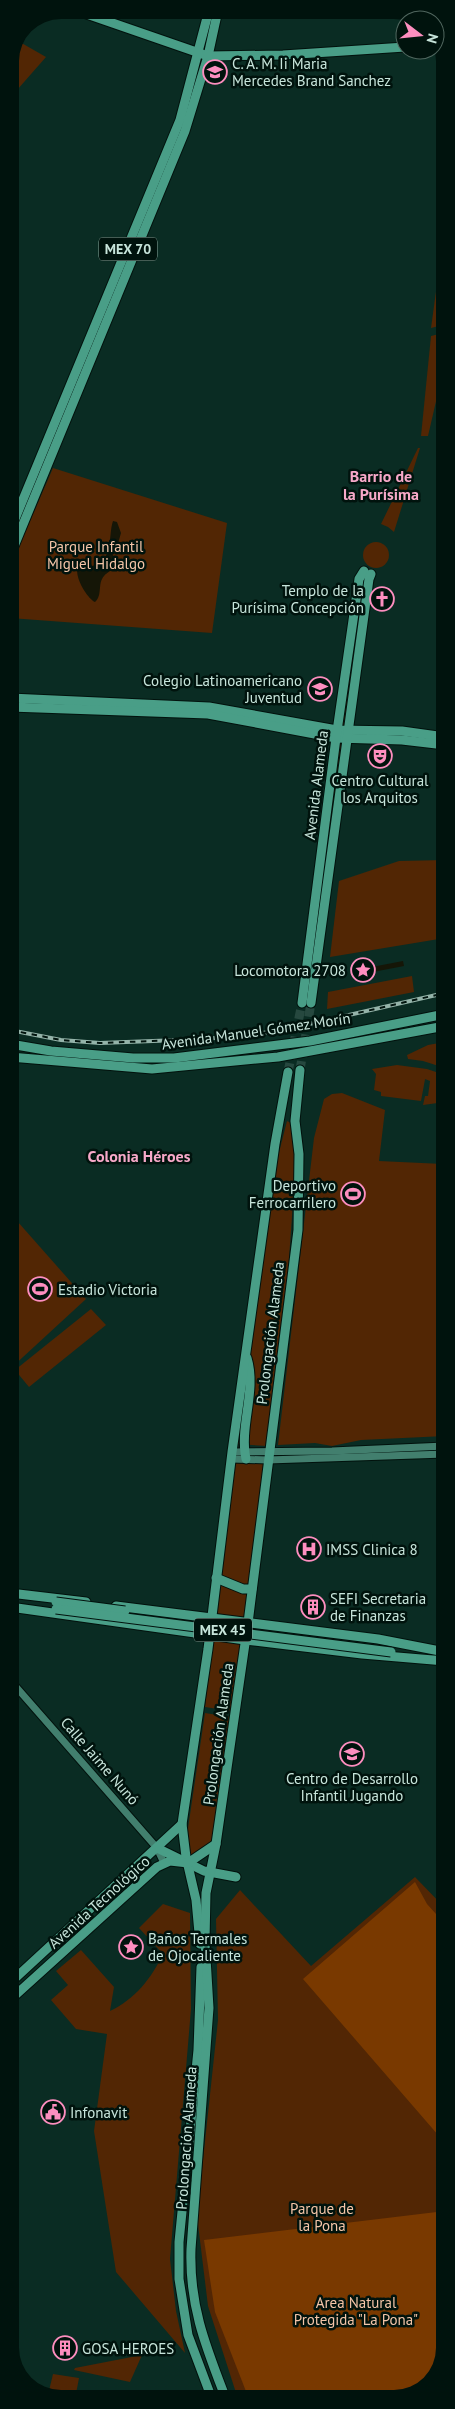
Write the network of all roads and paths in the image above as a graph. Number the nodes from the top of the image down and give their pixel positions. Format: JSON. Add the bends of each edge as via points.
{"nodes":[{"id":1,"x":101,"y":19,"type":"edge"},
{"id":2,"x":208,"y":19,"type":"edge"},
{"id":3,"x":215,"y":19,"type":"edge"},
{"id":4,"x":395,"y":48,"type":"edge"},
{"id":5,"x":204,"y":55,"type":"junction"},
{"id":6,"x":19,"y":509,"type":"edge"},
{"id":7,"x":19,"y":534,"type":"edge"},
{"id":8,"x":19,"y":698,"type":"edge"},
{"id":9,"x":19,"y":707,"type":"edge"},
{"id":10,"x":336,"y":734,"type":"junction"},
{"id":11,"x":347,"y":734,"type":"junction"},
{"id":12,"x":402,"y":736,"type":"junction"},
{"id":13,"x":436,"y":737,"type":"edge"},
{"id":14,"x":436,"y":743,"type":"edge"},
{"id":15,"x":436,"y":1016,"type":"edge"},
{"id":16,"x":436,"y":1028,"type":"edge"},
{"id":17,"x":310,"y":1041,"type":"junction"},
{"id":18,"x":19,"y":1045,"type":"edge"},
{"id":19,"x":278,"y":1057,"type":"junction"},
{"id":20,"x":19,"y":1058,"type":"edge"},
{"id":21,"x":300,"y":1070,"type":"tunnel mouth"},
{"id":22,"x":288,"y":1072,"type":"tunnel mouth"},
{"id":23,"x":246,"y":1355,"type":"junction"},
{"id":24,"x":436,"y":1447,"type":"edge"},
{"id":25,"x":436,"y":1454,"type":"edge"},
{"id":26,"x":231,"y":1455,"type":"junction"},
{"id":27,"x":246,"y":1456,"type":"junction"},
{"id":28,"x":268,"y":1456,"type":"junction"},
{"id":29,"x":216,"y":1578,"type":"junction"},
{"id":30,"x":252,"y":1589,"type":"junction"},
{"id":31,"x":19,"y":1594,"type":"edge"},
{"id":32,"x":34,"y":1597,"type":"junction"},
{"id":33,"x":56,"y":1605,"type":"junction"},
{"id":34,"x":19,"y":1607,"type":"edge"},
{"id":35,"x":38,"y":1610,"type":"junction"},
{"id":36,"x":183,"y":1615,"type":"junction"},
{"id":37,"x":211,"y":1619,"type":"junction"},
{"id":38,"x":248,"y":1623,"type":"junction"},
{"id":39,"x":278,"y":1627,"type":"junction"},
{"id":40,"x":182,"y":1632,"type":"junction"},
{"id":41,"x":194,"y":1633,"type":"junction"},
{"id":42,"x":210,"y":1635,"type":"junction"},
{"id":43,"x":245,"y":1640,"type":"junction"},
{"id":44,"x":273,"y":1643,"type":"junction"},
{"id":45,"x":417,"y":1648,"type":"junction"},
{"id":46,"x":208,"y":1649,"type":"junction"},
{"id":47,"x":390,"y":1650,"type":"junction"},
{"id":48,"x":436,"y":1651,"type":"edge"},
{"id":49,"x":418,"y":1658,"type":"junction"},
{"id":50,"x":436,"y":1660,"type":"edge"},
{"id":51,"x":19,"y":1690,"type":"edge"},
{"id":52,"x":182,"y":1824,"type":"junction"},
{"id":53,"x":216,"y":1844,"type":"junction"},
{"id":54,"x":157,"y":1848,"type":"junction"},
{"id":55,"x":164,"y":1863,"type":"junction"},
{"id":56,"x":188,"y":1863,"type":"junction"},
{"id":57,"x":210,"y":1873,"type":"junction"},
{"id":58,"x":236,"y":1877,"type":"dead end"},
{"id":59,"x":205,"y":1941,"type":"junction"},
{"id":60,"x":19,"y":1976,"type":"edge"},
{"id":61,"x":19,"y":1992,"type":"edge"},
{"id":62,"x":209,"y":2390,"type":"edge"},
{"id":63,"x":222,"y":2390,"type":"edge"}],
"edges":[{"from":1,"to":5,"type":"main road"},
{"from":2,"to":5,"type":"main road","number":"MEX 70"},
{"from":3,"to":5,"type":"main road","number":"MEX 70"},
{"from":4,"to":5,"type":"main road","via":[[283,55]]},
{"from":5,"to":6,"type":"main road","number":"MEX 70"},
{"from":5,"to":7,"type":"main road","number":"MEX 70","via":[[185,131]]},
{"from":8,"to":10,"type":"main road","via":[[209,707]]},
{"from":9,"to":10,"type":"main road","via":[[208,714]]},
{"from":10,"to":11,"type":"main road"},
{"from":10,"to":11,"type":"main road","name":"Avenida Alameda","via":[[359,579],[367,573]]},
{"from":10,"to":11,"type":"main road","name":"Avenida Alameda","via":[[306,1003]]},
{"from":11,"to":12,"type":"main road"},
{"from":12,"to":13,"type":"main road"},
{"from":12,"to":14,"type":"main road"},
{"from":15,"to":17,"type":"main road","name":"Avenida Manuel Gómez Morín"},
{"from":16,"to":19,"type":"main road","name":"Avenida Manuel Gómez Morín"},
{"from":17,"to":18,"type":"main road","name":"Avenida Manuel Gómez Morín","via":[[155,1059]]},
{"from":17,"to":19,"type":"main road","via":[[306,1046],[282,1050]]},
{"from":19,"to":20,"type":"main road","name":"Avenida Manuel Gómez Morín","via":[[152,1069]]},
{"from":21,"to":28,"type":"main road","name":"Prolongación Alameda","via":[[295,1121],[299,1154],[298,1230]]},
{"from":22,"to":23,"type":"main road","name":"Prolongación Alameda"},
{"from":23,"to":26,"type":"main road","name":"Prolongación Alameda"},
{"from":23,"to":27,"type":"main road","via":[[252,1374]]},
{"from":24,"to":28,"type":"street"},
{"from":25,"to":28,"type":"street"},
{"from":26,"to":27,"type":"street"},
{"from":26,"to":29,"type":"main road","name":"Prolongación Alameda"},
{"from":27,"to":28,"type":"street"},
{"from":28,"to":30,"type":"main road","name":"Prolongación Alameda"},
{"from":29,"to":30,"type":"main road","via":[[243,1589]]},
{"from":29,"to":37,"type":"main road","name":"Prolongación Alameda"},
{"from":30,"to":38,"type":"main road","name":"Prolongación Alameda"},
{"from":31,"to":32,"type":"main road","number":"MEX 45"},
{"from":32,"to":33,"type":"main road","number":"MEX 45"},
{"from":32,"to":36,"type":"main road"},
{"from":33,"to":35,"type":"main road","number":"MEX 45"},
{"from":33,"to":47,"type":"main road","number":"MEX 45","bridge":true},
{"from":34,"to":35,"type":"main road","number":"MEX 45"},
{"from":35,"to":40,"type":"main road"},
{"from":36,"to":37,"type":"main road"},
{"from":36,"to":40,"type":"main road","via":[[186,1623]]},
{"from":37,"to":38,"type":"main road"},
{"from":37,"to":42,"type":"main road","name":"Prolongación Alameda"},
{"from":38,"to":39,"type":"main road"},
{"from":38,"to":43,"type":"main road","name":"Prolongación Alameda"},
{"from":39,"to":44,"type":"main road","via":[[272,1633]]},
{"from":39,"to":45,"type":"main road","via":[[378,1639]]},
{"from":40,"to":41,"type":"main road"},
{"from":41,"to":42,"type":"main road"},
{"from":41,"to":46,"type":"main road"},
{"from":42,"to":43,"type":"main road"},
{"from":42,"to":46,"type":"main road","name":"Prolongación Alameda"},
{"from":43,"to":44,"type":"main road"},
{"from":43,"to":53,"type":"main road","name":"Prolongación Alameda"},
{"from":44,"to":49,"type":"main road"},
{"from":45,"to":47,"type":"main road","number":"MEX 45"},
{"from":45,"to":48,"type":"main road","number":"MEX 45"},
{"from":46,"to":52,"type":"main road","name":"Prolongación Alameda"},
{"from":47,"to":49,"type":"main road","number":"MEX 45"},
{"from":49,"to":50,"type":"main road","number":"MEX 45"},
{"from":51,"to":54,"type":"street","name":"Calle Jaime Nunó"},
{"from":52,"to":54,"type":"main road","name":"Avenida Tecnológico"},
{"from":52,"to":56,"type":"main road","name":"Prolongación Alameda"},
{"from":53,"to":56,"type":"main road"},
{"from":53,"to":57,"type":"main road","name":"Prolongación Alameda"},
{"from":54,"to":55,"type":"street","name":"Calle Jaime Nunó"},
{"from":54,"to":56,"type":"main road"},
{"from":54,"to":60,"type":"main road","name":"Avenida Tecnológico"},
{"from":55,"to":56,"type":"main road","name":"Avenida Tecnológico"},
{"from":55,"to":61,"type":"main road","name":"Avenida Tecnológico"},
{"from":56,"to":57,"type":"main road"},
{"from":56,"to":59,"type":"main road","via":[[197,1882]]},
{"from":56,"to":62,"type":"main road","name":"Prolongación Alameda","via":[[198,1913],[201,1991],[179,2242],[179,2279],[188,2335]]},
{"from":57,"to":58,"type":"main road"},
{"from":57,"to":59,"type":"main road","name":"Prolongación Alameda","via":[[205,1900]]},
{"from":59,"to":63,"type":"main road","name":"Prolongación Alameda","via":[[209,2008],[191,2279],[200,2333]]}]}
